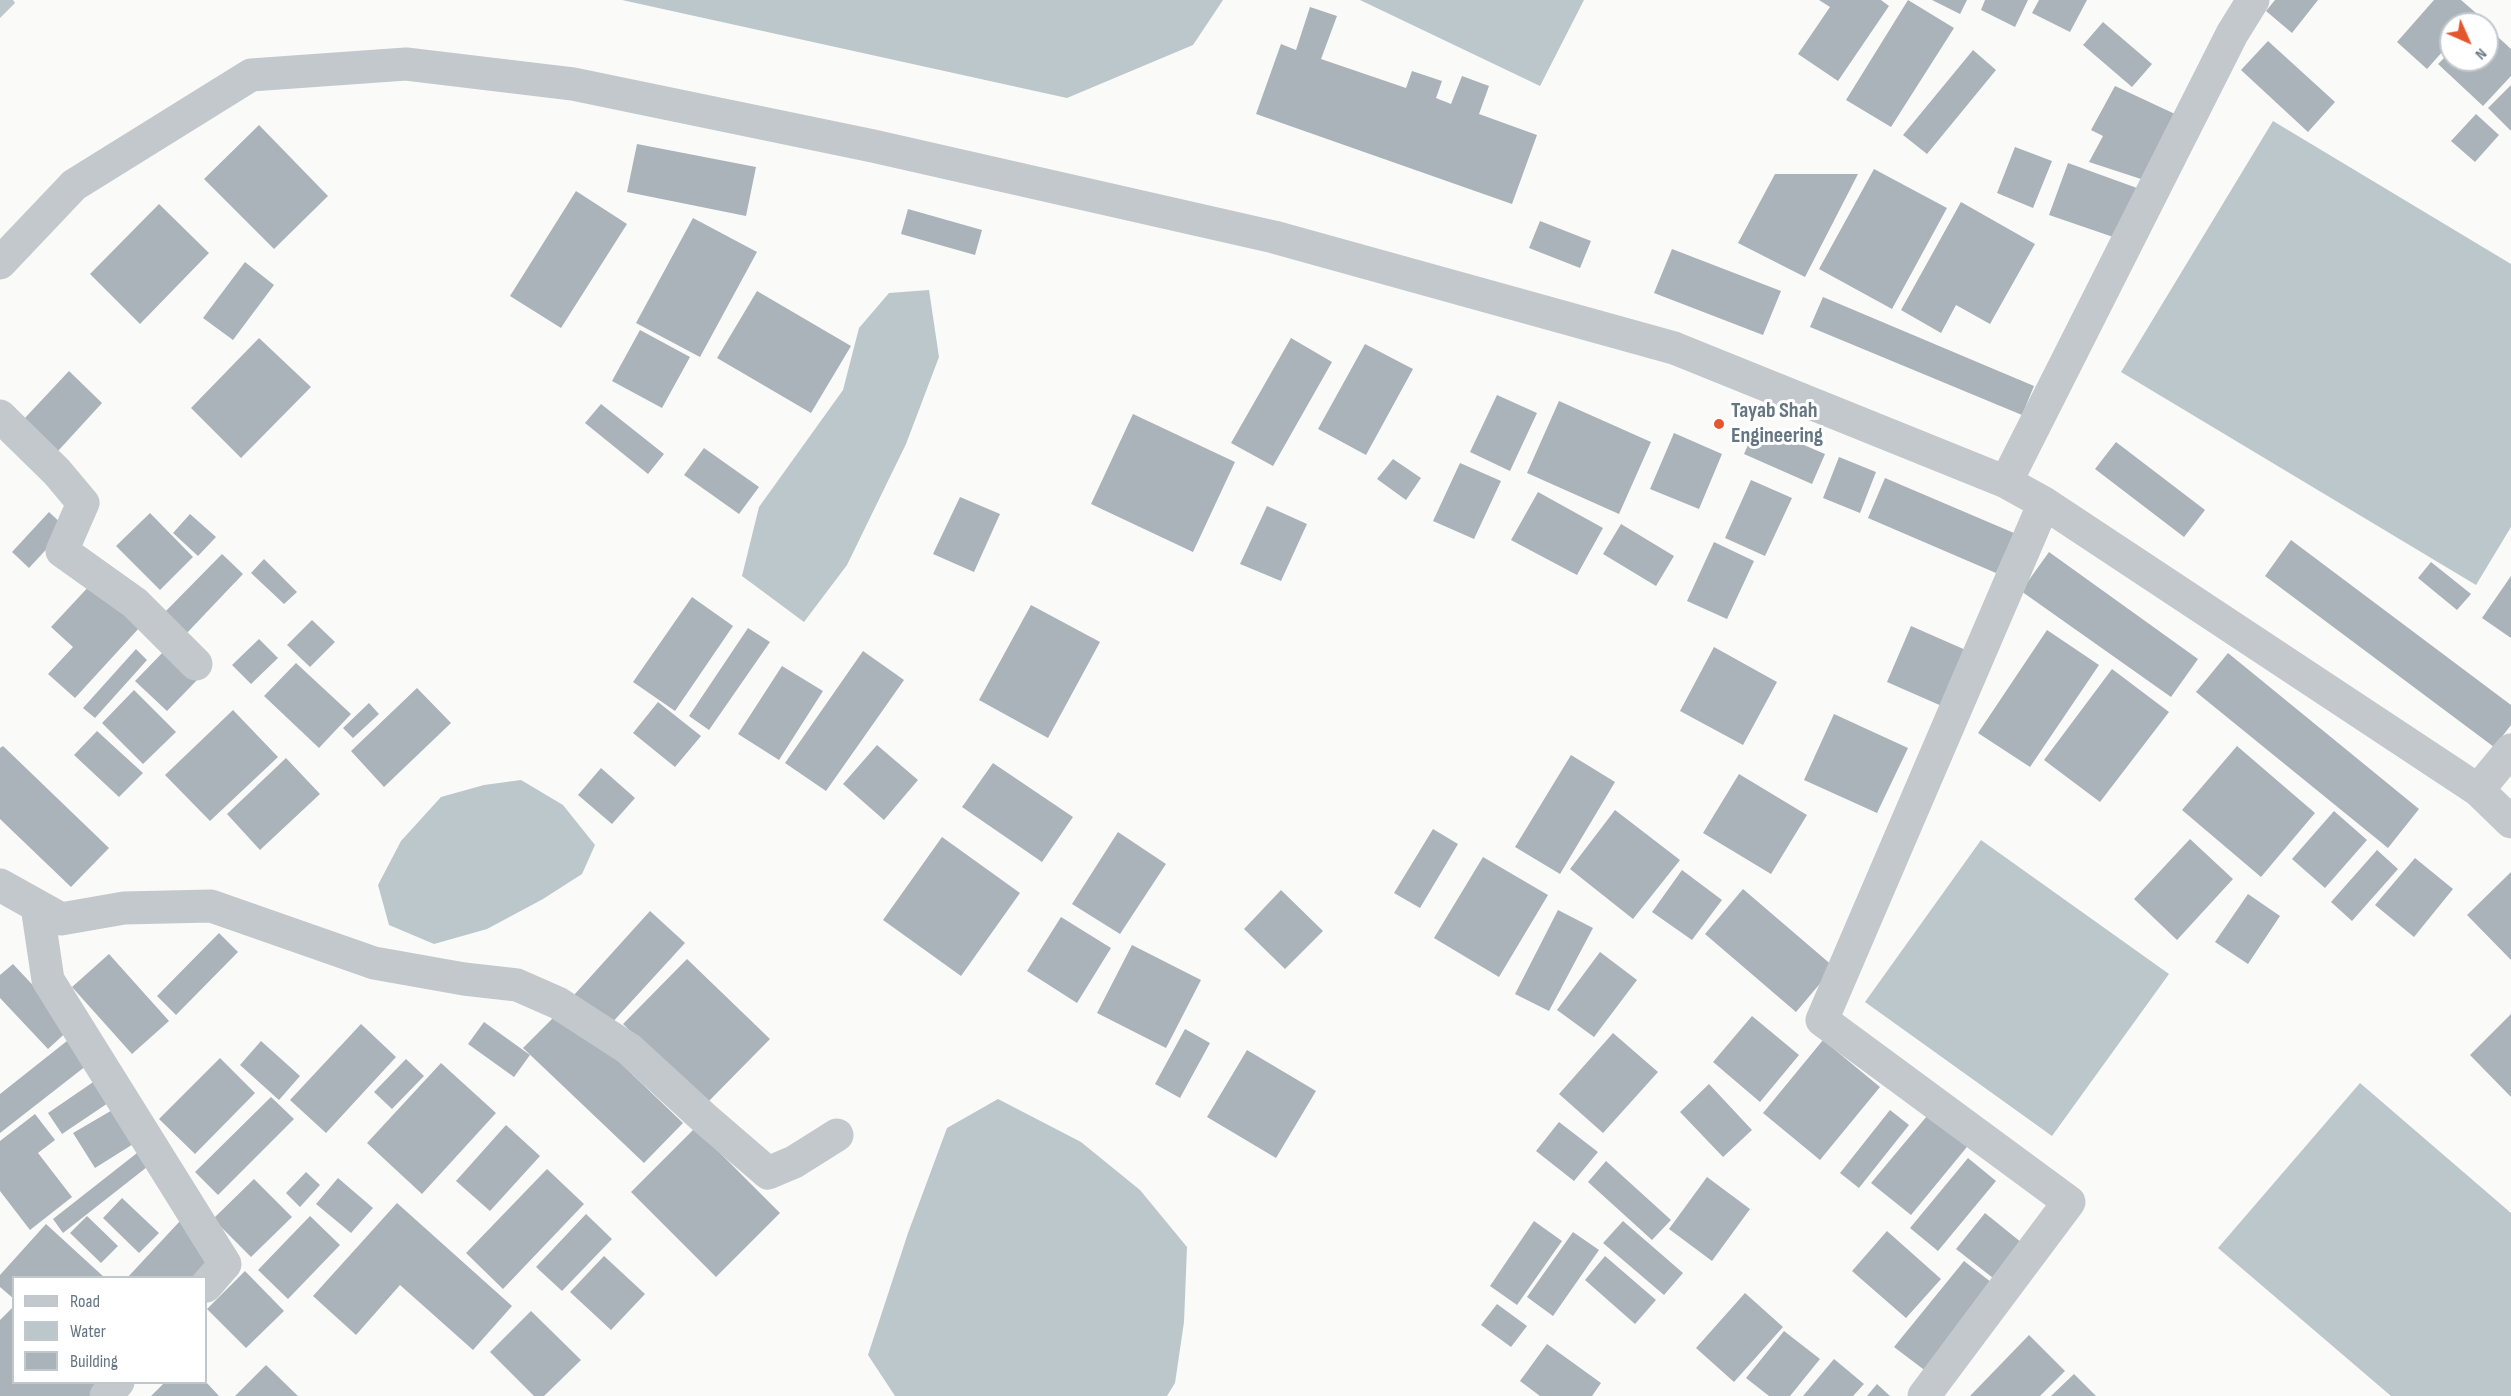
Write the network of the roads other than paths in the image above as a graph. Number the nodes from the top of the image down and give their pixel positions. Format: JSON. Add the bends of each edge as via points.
{"nodes":[{"id":1,"x":2253,"y":0,"type":"edge"},
{"id":2,"x":0,"y":263,"type":"edge"},
{"id":3,"x":0,"y":416,"type":"edge"},
{"id":4,"x":2006,"y":482,"type":"junction"},
{"id":5,"x":2044,"y":503,"type":"junction"},
{"id":6,"x":196,"y":664,"type":"dead end"},
{"id":7,"x":2511,"y":750,"type":"edge"},
{"id":8,"x":2478,"y":790,"type":"junction"},
{"id":9,"x":2511,"y":822,"type":"edge"},
{"id":10,"x":0,"y":885,"type":"edge"},
{"id":11,"x":37,"y":906,"type":"junction"},
{"id":12,"x":837,"y":1135,"type":"dead end"},
{"id":13,"x":207,"y":1285,"type":"edge"},
{"id":14,"x":117,"y":1384,"type":"edge"},
{"id":15,"x":106,"y":1396,"type":"edge"},
{"id":16,"x":1924,"y":1396,"type":"edge"}],
"edges":[{"from":1,"to":4,"type":"street","via":[[2232,34]]},
{"from":2,"to":4,"type":"street","via":[[74,185],[251,75],[406,64],[573,84],[873,146],[1274,237],[1674,348]]},
{"from":3,"to":6,"type":"street","via":[[83,503],[62,551],[135,603]]},
{"from":4,"to":5,"type":"street"},
{"from":5,"to":8,"type":"street"},
{"from":5,"to":16,"type":"street","via":[[1822,1020],[2068,1202]]},
{"from":7,"to":8,"type":"street"},
{"from":8,"to":9,"type":"street"},
{"from":10,"to":11,"type":"street"},
{"from":11,"to":12,"type":"street","via":[[61,919],[124,908],[211,906],[374,963],[517,985],[558,1003],[629,1049],[768,1173]]},
{"from":11,"to":13,"type":"street","via":[[48,980],[225,1264]]},
{"from":14,"to":15,"type":"street"}]}
